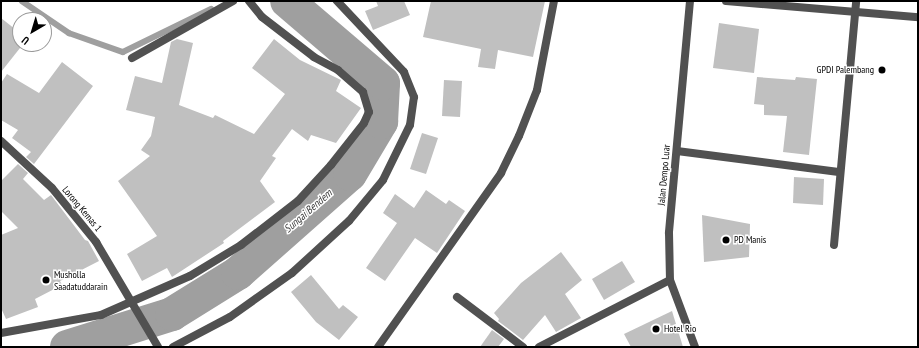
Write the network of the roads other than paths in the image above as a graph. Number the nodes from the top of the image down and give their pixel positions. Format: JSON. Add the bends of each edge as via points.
{"nodes":[{"id":1,"x":232,"y":1,"type":"edge"},
{"id":2,"x":250,"y":1,"type":"edge"},
{"id":3,"x":337,"y":1,"type":"edge"},
{"id":4,"x":554,"y":1,"type":"edge"},
{"id":5,"x":690,"y":1,"type":"edge"},
{"id":6,"x":726,"y":1,"type":"edge"},
{"id":7,"x":856,"y":1,"type":"edge"},
{"id":8,"x":856,"y":12,"type":"junction"},
{"id":9,"x":918,"y":17,"type":"edge"},
{"id":10,"x":132,"y":58,"type":"dead end"},
{"id":11,"x":1,"y":141,"type":"edge"},
{"id":12,"x":677,"y":151,"type":"junction"},
{"id":13,"x":839,"y":172,"type":"junction"},
{"id":14,"x":834,"y":245,"type":"dead end"},
{"id":15,"x":670,"y":280,"type":"junction"},
{"id":16,"x":456,"y":297,"type":"dead end"},
{"id":17,"x":131,"y":302,"type":"junction"},
{"id":18,"x":1,"y":333,"type":"edge"},
{"id":19,"x":158,"y":347,"type":"edge"},
{"id":20,"x":173,"y":347,"type":"edge"},
{"id":21,"x":378,"y":347,"type":"edge"},
{"id":22,"x":523,"y":347,"type":"edge"},
{"id":23,"x":539,"y":347,"type":"edge"},
{"id":24,"x":695,"y":347,"type":"edge"}],
"edges":[{"from":1,"to":10,"type":"street"},
{"from":2,"to":17,"type":"street","via":[[262,17],[314,57],[338,70],[363,92],[369,112],[364,124],[298,201],[241,245],[190,276]]},
{"from":3,"to":20,"type":"street","via":[[404,72],[414,97],[410,125],[383,180],[349,221],[292,273],[230,317]]},
{"from":4,"to":21,"type":"street","via":[[536,90],[519,136],[501,173]]},
{"from":5,"to":12,"type":"street","name":"Jalan Dempo Luar"},
{"from":6,"to":8,"type":"street"},
{"from":7,"to":8,"type":"street"},
{"from":8,"to":9,"type":"street"},
{"from":8,"to":13,"type":"street"},
{"from":11,"to":17,"type":"street","name":"Lorong Kemas 1","via":[[49,185],[96,242]]},
{"from":12,"to":13,"type":"street"},
{"from":12,"to":15,"type":"street","name":"Jalan Dempo Luar","via":[[669,233]]},
{"from":13,"to":14,"type":"street"},
{"from":15,"to":23,"type":"street"},
{"from":15,"to":24,"type":"street","name":"Jalan Dempo Luar"},
{"from":16,"to":22,"type":"street"},
{"from":17,"to":18,"type":"street","via":[[101,315]]},
{"from":17,"to":19,"type":"street","name":"Lorong Kemas 1"}]}
